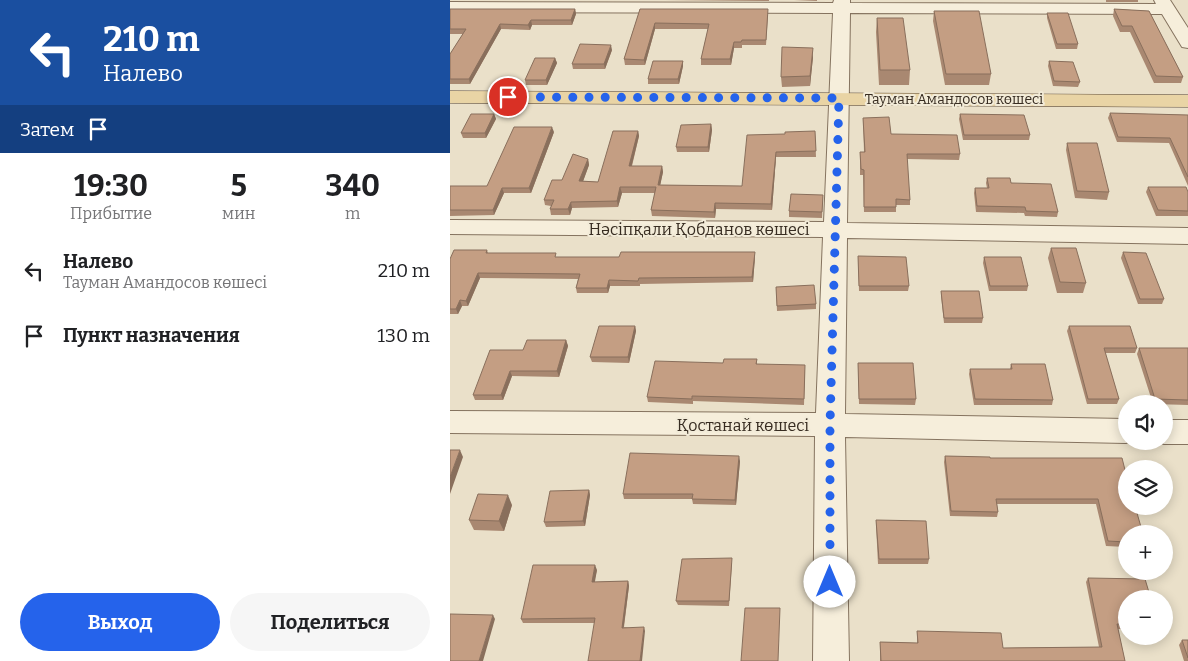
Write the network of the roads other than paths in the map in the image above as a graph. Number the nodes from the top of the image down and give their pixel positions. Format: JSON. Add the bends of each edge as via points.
{"nodes":[{"id":1,"x":842,"y":4,"type":"edge"},
{"id":2,"x":1165,"y":4,"type":"edge"},
{"id":3,"x":450,"y":7,"type":"edge"},
{"id":4,"x":1188,"y":43,"type":"edge"},
{"id":5,"x":450,"y":97,"type":"edge"},
{"id":6,"x":839,"y":98,"type":"junction"},
{"id":7,"x":1188,"y":101,"type":"edge"},
{"id":8,"x":450,"y":227,"type":"edge"},
{"id":9,"x":834,"y":230,"type":"junction"},
{"id":10,"x":1188,"y":236,"type":"edge"},
{"id":11,"x":450,"y":422,"type":"edge"},
{"id":12,"x":830,"y":425,"type":"junction"},
{"id":13,"x":1118,"y":431,"type":"edge"},
{"id":14,"x":1173,"y":432,"type":"edge"},
{"id":15,"x":1188,"y":432,"type":"edge"},
{"id":16,"x":831,"y":661,"type":"edge"}],
"edges":[{"from":1,"to":2,"type":"street"},
{"from":1,"to":3,"type":"street"},
{"from":1,"to":6,"type":"street"},
{"from":2,"to":4,"type":"street"},
{"from":5,"to":6,"type":"main road","name":"Тауман Амандосов көшесі"},
{"from":6,"to":7,"type":"main road","name":"Тауман Амандосов көшесі"},
{"from":6,"to":9,"type":"street"},
{"from":8,"to":9,"type":"street","name":"Нәсіпқали Қобданов көшесі"},
{"from":9,"to":10,"type":"street","name":"Нәсіпқали Қобданов көшесі"},
{"from":9,"to":12,"type":"street"},
{"from":11,"to":12,"type":"street","name":"Қостанай көшесі"},
{"from":12,"to":13,"type":"street","name":"Қостанай көшесі"},
{"from":12,"to":16,"type":"street"},
{"from":14,"to":15,"type":"street"}]}
